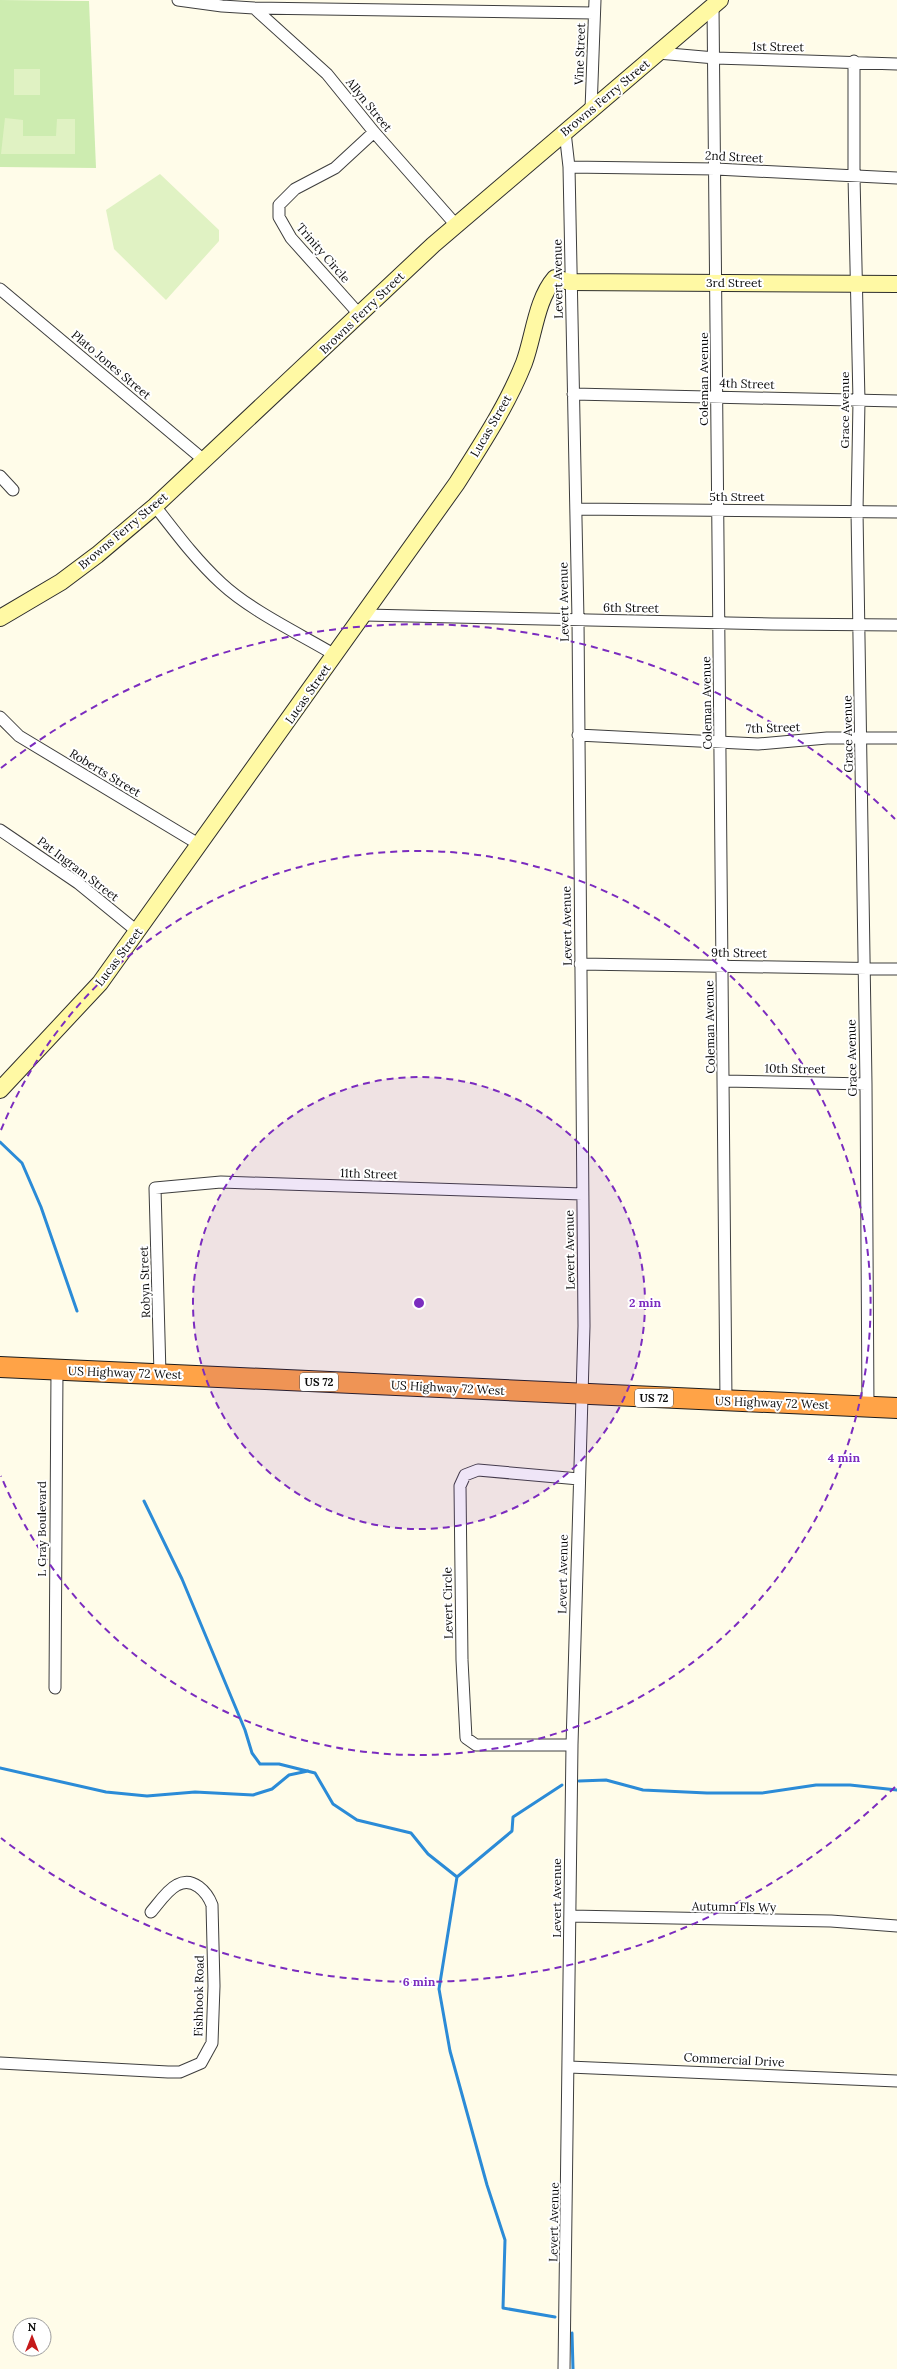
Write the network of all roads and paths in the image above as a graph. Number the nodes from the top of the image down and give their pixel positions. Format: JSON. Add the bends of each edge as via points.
{"nodes":[{"id":1,"x":178,"y":0,"type":"edge"},
{"id":2,"x":595,"y":0,"type":"edge"},
{"id":3,"x":717,"y":3,"type":"edge"},
{"id":4,"x":434,"y":5,"type":"edge"},
{"id":5,"x":254,"y":8,"type":"junction"},
{"id":6,"x":594,"y":13,"type":"junction"},
{"id":7,"x":658,"y":53,"type":"junction"},
{"id":8,"x":714,"y":58,"type":"junction"},
{"id":9,"x":854,"y":61,"type":"junction"},
{"id":10,"x":897,"y":64,"type":"edge"},
{"id":11,"x":591,"y":110,"type":"junction"},
{"id":12,"x":374,"y":132,"type":"junction"},
{"id":13,"x":565,"y":132,"type":"junction"},
{"id":14,"x":569,"y":167,"type":"junction"},
{"id":15,"x":716,"y":169,"type":"junction"},
{"id":16,"x":854,"y":176,"type":"junction"},
{"id":17,"x":897,"y":178,"type":"edge"},
{"id":18,"x":456,"y":226,"type":"junction"},
{"id":19,"x":570,"y":282,"type":"junction"},
{"id":20,"x":716,"y":283,"type":"junction"},
{"id":21,"x":856,"y":284,"type":"junction"},
{"id":22,"x":897,"y":284,"type":"edge"},
{"id":23,"x":0,"y":289,"type":"edge"},
{"id":24,"x":359,"y":314,"type":"junction"},
{"id":25,"x":573,"y":394,"type":"junction"},
{"id":26,"x":717,"y":396,"type":"junction"},
{"id":27,"x":859,"y":401,"type":"junction"},
{"id":28,"x":897,"y":401,"type":"edge"},
{"id":29,"x":204,"y":461,"type":"junction"},
{"id":30,"x":0,"y":476,"type":"edge"},
{"id":31,"x":13,"y":490,"type":"dead end"},
{"id":32,"x":155,"y":506,"type":"junction"},
{"id":33,"x":576,"y":509,"type":"junction"},
{"id":34,"x":718,"y":510,"type":"junction"},
{"id":35,"x":857,"y":511,"type":"junction"},
{"id":36,"x":897,"y":512,"type":"edge"},
{"id":37,"x":365,"y":614,"type":"junction"},
{"id":38,"x":0,"y":618,"type":"edge"},
{"id":39,"x":578,"y":620,"type":"junction"},
{"id":40,"x":719,"y":622,"type":"junction"},
{"id":41,"x":858,"y":625,"type":"junction"},
{"id":42,"x":897,"y":625,"type":"edge"},
{"id":43,"x":336,"y":655,"type":"junction"},
{"id":44,"x":0,"y":717,"type":"edge"},
{"id":45,"x":578,"y":735,"type":"junction"},
{"id":46,"x":861,"y":738,"type":"junction"},
{"id":47,"x":897,"y":738,"type":"edge"},
{"id":48,"x":721,"y":740,"type":"junction"},
{"id":49,"x":0,"y":830,"type":"edge"},
{"id":50,"x":200,"y":845,"type":"junction"},
{"id":51,"x":138,"y":932,"type":"junction"},
{"id":52,"x":580,"y":964,"type":"junction"},
{"id":53,"x":722,"y":965,"type":"junction"},
{"id":54,"x":864,"y":969,"type":"junction"},
{"id":55,"x":897,"y":969,"type":"edge"},
{"id":56,"x":723,"y":1081,"type":"junction"},
{"id":57,"x":866,"y":1084,"type":"junction"},
{"id":58,"x":0,"y":1090,"type":"edge"},
{"id":59,"x":155,"y":1188,"type":"joint"},
{"id":60,"x":582,"y":1194,"type":"junction"},
{"id":61,"x":0,"y":1367,"type":"edge"},
{"id":62,"x":57,"y":1370,"type":"junction"},
{"id":63,"x":160,"y":1374,"type":"junction"},
{"id":64,"x":581,"y":1394,"type":"junction"},
{"id":65,"x":726,"y":1401,"type":"junction"},
{"id":66,"x":868,"y":1407,"type":"junction"},
{"id":67,"x":897,"y":1408,"type":"edge"},
{"id":68,"x":579,"y":1479,"type":"junction"},
{"id":69,"x":55,"y":1688,"type":"dead end"},
{"id":70,"x":572,"y":1745,"type":"junction"},
{"id":71,"x":151,"y":1912,"type":"dead end"},
{"id":72,"x":570,"y":1916,"type":"junction"},
{"id":73,"x":897,"y":1926,"type":"edge"},
{"id":74,"x":0,"y":2063,"type":"edge"},
{"id":75,"x":569,"y":2067,"type":"junction"},
{"id":76,"x":897,"y":2081,"type":"edge"},
{"id":77,"x":564,"y":2369,"type":"edge"}],
"edges":[{"from":1,"to":5,"type":"street"},
{"from":2,"to":6,"type":"street","name":"Vine Street"},
{"from":3,"to":7,"type":"street","name":"Browns Ferry Street"},
{"from":3,"to":8,"type":"street","name":"Coleman Avenue"},
{"from":4,"to":5,"type":"street"},
{"from":4,"to":6,"type":"street"},
{"from":5,"to":12,"type":"street","name":"Allyn Street","via":[[327,74]]},
{"from":6,"to":11,"type":"street","name":"Vine Street"},
{"from":7,"to":8,"type":"street","name":"1st Street"},
{"from":7,"to":11,"type":"street","name":"Browns Ferry Street"},
{"from":8,"to":9,"type":"street","name":"1st Street"},
{"from":8,"to":15,"type":"street","name":"Coleman Avenue"},
{"from":9,"to":10,"type":"street","name":"1st Street"},
{"from":9,"to":16,"type":"street","name":"Grace Avenue"},
{"from":11,"to":13,"type":"street","name":"Browns Ferry Street"},
{"from":12,"to":18,"type":"street","name":"Allyn Street"},
{"from":12,"to":24,"type":"street","name":"Trinity Circle","via":[[335,168],[295,189],[279,205],[278,217],[291,238]]},
{"from":13,"to":14,"type":"street","name":"Levert Avenue"},
{"from":13,"to":18,"type":"street","name":"Browns Ferry Street"},
{"from":14,"to":15,"type":"street","name":"2nd Street"},
{"from":14,"to":19,"type":"street","name":"Levert Avenue"},
{"from":15,"to":16,"type":"street","name":"2nd Street"},
{"from":15,"to":20,"type":"street","name":"Coleman Avenue"},
{"from":16,"to":17,"type":"street","name":"2nd Street"},
{"from":16,"to":21,"type":"street","name":"Grace Avenue"},
{"from":18,"to":24,"type":"street","name":"Browns Ferry Street"},
{"from":19,"to":20,"type":"street","name":"3rd Street"},
{"from":19,"to":25,"type":"street","name":"Levert Avenue"},
{"from":19,"to":37,"type":"street","name":"Lucas Street","via":[[555,278],[549,284],[524,363],[493,424],[457,483]]},
{"from":20,"to":21,"type":"street","name":"3rd Street"},
{"from":20,"to":26,"type":"street","name":"Coleman Avenue"},
{"from":21,"to":22,"type":"street","name":"3rd Street"},
{"from":21,"to":27,"type":"street","name":"Grace Avenue"},
{"from":23,"to":29,"type":"street","name":"Plato Jones Street"},
{"from":24,"to":29,"type":"street","name":"Browns Ferry Street","via":[[340,335]]},
{"from":25,"to":26,"type":"street","name":"4th Street"},
{"from":25,"to":33,"type":"street","name":"Levert Avenue"},
{"from":26,"to":27,"type":"street","name":"4th Street"},
{"from":26,"to":34,"type":"street","name":"Coleman Avenue"},
{"from":27,"to":28,"type":"street","name":"4th Street"},
{"from":27,"to":35,"type":"street","name":"Grace Avenue"},
{"from":29,"to":32,"type":"street","name":"Browns Ferry Street"},
{"from":30,"to":31,"type":"street"},
{"from":32,"to":38,"type":"street","name":"Browns Ferry Street","via":[[61,582]]},
{"from":32,"to":43,"type":"street","via":[[188,550],[221,584],[239,598]]},
{"from":33,"to":34,"type":"street","name":"5th Street"},
{"from":33,"to":39,"type":"street","name":"Levert Avenue"},
{"from":34,"to":35,"type":"street","name":"5th Street"},
{"from":34,"to":40,"type":"street","name":"Coleman Avenue"},
{"from":35,"to":36,"type":"street","name":"5th Street"},
{"from":35,"to":41,"type":"street","name":"Grace Avenue"},
{"from":37,"to":39,"type":"street","name":"6th Street"},
{"from":37,"to":43,"type":"street","name":"Lucas Street"},
{"from":39,"to":40,"type":"street","name":"6th Street"},
{"from":39,"to":45,"type":"street","name":"Levert Avenue"},
{"from":40,"to":41,"type":"street","name":"6th Street"},
{"from":40,"to":48,"type":"street","name":"Coleman Avenue"},
{"from":41,"to":42,"type":"street","name":"6th Street"},
{"from":41,"to":46,"type":"street","name":"Grace Avenue"},
{"from":43,"to":50,"type":"street","name":"Lucas Street"},
{"from":44,"to":50,"type":"street","name":"Roberts Street","via":[[19,736]]},
{"from":45,"to":48,"type":"street","name":"7th Street"},
{"from":45,"to":52,"type":"street","name":"Levert Avenue"},
{"from":46,"to":47,"type":"street","name":"7th Street"},
{"from":46,"to":48,"type":"street","name":"7th Street","via":[[758,744]]},
{"from":46,"to":54,"type":"street","name":"Grace Avenue"},
{"from":48,"to":53,"type":"street","name":"Coleman Avenue"},
{"from":49,"to":51,"type":"street","name":"Pat Ingram Street","via":[[78,883]]},
{"from":50,"to":51,"type":"street","name":"Lucas Street"},
{"from":51,"to":58,"type":"street","name":"Lucas Street","via":[[96,988]]},
{"from":52,"to":53,"type":"street","name":"9th Street"},
{"from":52,"to":60,"type":"street","name":"Levert Avenue"},
{"from":53,"to":54,"type":"street","name":"9th Street"},
{"from":53,"to":56,"type":"street","name":"Coleman Avenue"},
{"from":54,"to":55,"type":"street","name":"9th Street"},
{"from":54,"to":57,"type":"street","name":"Grace Avenue"},
{"from":56,"to":57,"type":"street","name":"10th Street"},
{"from":56,"to":65,"type":"street","name":"Coleman Avenue"},
{"from":57,"to":66,"type":"street","name":"Grace Avenue"},
{"from":59,"to":60,"type":"street","name":"11th Street","via":[[221,1182]]},
{"from":59,"to":63,"type":"street","name":"Robyn Street"},
{"from":60,"to":64,"type":"street","name":"Levert Avenue","via":[[584,1326]]},
{"from":61,"to":62,"type":"highway","name":"US Highway 72 West","number":"US 72"},
{"from":62,"to":63,"type":"highway","name":"US Highway 72 West","number":"US 72"},
{"from":62,"to":69,"type":"street","name":"L Gray Boulevard"},
{"from":63,"to":64,"type":"highway","name":"US Highway 72 West","number":"US 72"},
{"from":64,"to":65,"type":"highway","name":"US Highway 72 West","number":"US 72"},
{"from":64,"to":68,"type":"street","name":"Levert Avenue"},
{"from":65,"to":66,"type":"highway","name":"US Highway 72 West","number":"US 72"},
{"from":66,"to":67,"type":"highway","name":"US Highway 72 West","number":"US 72"},
{"from":68,"to":70,"type":"street","name":"Levert Avenue"},
{"from":68,"to":70,"type":"street","name":"Levert Circle","via":[[478,1470],[465,1475],[460,1486],[466,1738],[476,1745]]},
{"from":70,"to":72,"type":"street","name":"Levert Avenue"},
{"from":71,"to":74,"type":"street","name":"Fishhook Road","via":[[176,1885],[188,1883],[199,1886],[208,1894],[212,1905],[212,2043],[201,2063],[180,2072],[168,2072]]},
{"from":72,"to":73,"type":"street","name":"Autumn Fls Wy","via":[[831,1921]]},
{"from":72,"to":75,"type":"street","name":"Levert Avenue"},
{"from":75,"to":76,"type":"street","name":"Commercial Drive"},
{"from":75,"to":77,"type":"street","name":"Levert Avenue"}]}
